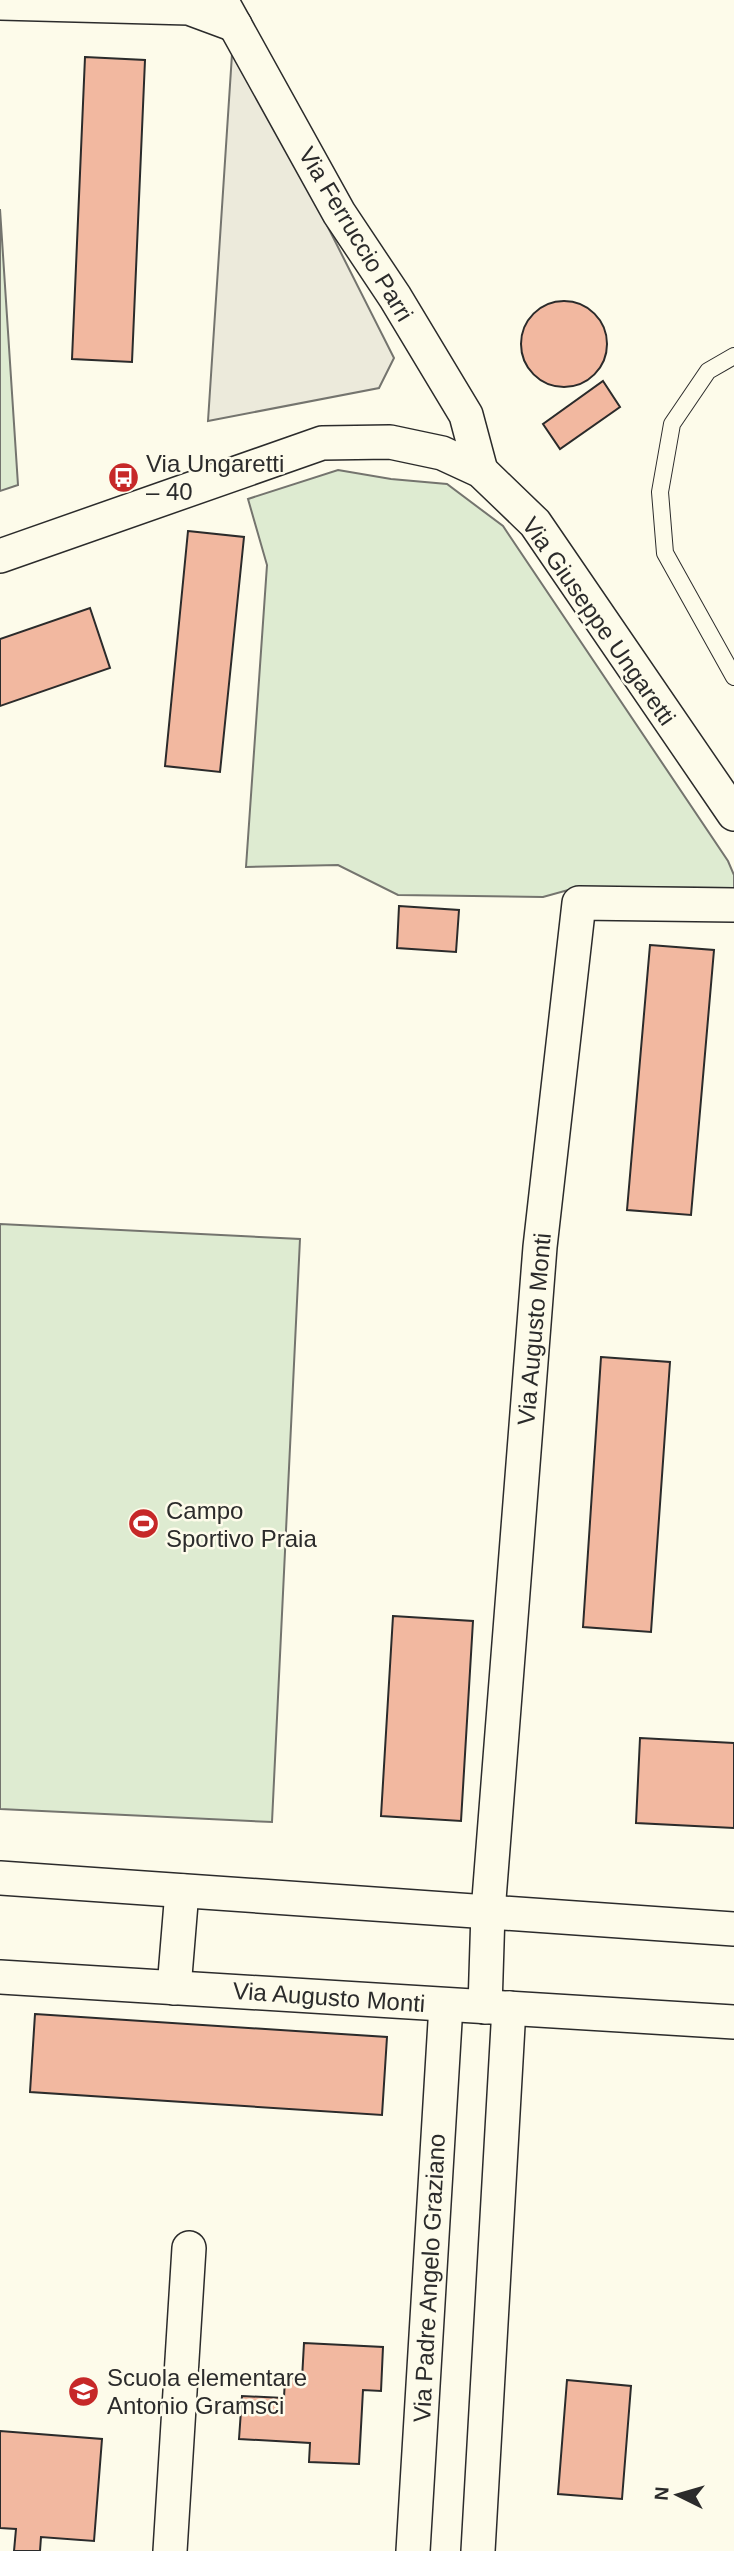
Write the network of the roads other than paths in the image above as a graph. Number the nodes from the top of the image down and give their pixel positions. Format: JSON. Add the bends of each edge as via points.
{"nodes":[{"id":1,"x":0,"y":3,"type":"edge"},
{"id":2,"x":228,"y":13,"type":"edge"},
{"id":3,"x":734,"y":356,"type":"edge"},
{"id":4,"x":481,"y":471,"type":"junction"},
{"id":5,"x":0,"y":556,"type":"edge"},
{"id":6,"x":734,"y":677,"type":"edge"},
{"id":7,"x":734,"y":814,"type":"edge"},
{"id":8,"x":734,"y":905,"type":"edge"},
{"id":9,"x":0,"y":1878,"type":"edge"},
{"id":10,"x":182,"y":1891,"type":"junction"},
{"id":11,"x":488,"y":1912,"type":"junction"},
{"id":12,"x":734,"y":1929,"type":"edge"},
{"id":13,"x":0,"y":1977,"type":"edge"},
{"id":14,"x":174,"y":1988,"type":"junction"},
{"id":15,"x":446,"y":2005,"type":"junction"},
{"id":16,"x":497,"y":2008,"type":"junction"},
{"id":17,"x":734,"y":2022,"type":"edge"},
{"id":18,"x":189,"y":2248,"type":"dead end"},
{"id":19,"x":170,"y":2551,"type":"edge"},
{"id":20,"x":413,"y":2551,"type":"edge"},
{"id":21,"x":478,"y":2551,"type":"edge"}],
"edges":[{"from":1,"to":2,"type":"street"},
{"from":2,"to":4,"type":"street","name":"Via Ferruccio Parri","via":[[339,213],[466,415]]},
{"from":3,"to":6,"type":"lane","via":[[708,371],[672,424],[660,492],[665,553]]},
{"from":4,"to":5,"type":"street","name":"Via Giuseppe Ungaretti","via":[[442,453],[390,442],[322,443]]},
{"from":4,"to":7,"type":"street","name":"Via Giuseppe Ungaretti","via":[[535,523]]},
{"from":8,"to":11,"type":"street","name":"Via Augusto Monti","via":[[579,903],[540,1247]]},
{"from":9,"to":10,"type":"street"},
{"from":10,"to":11,"type":"street"},
{"from":10,"to":14,"type":"street"},
{"from":11,"to":12,"type":"street"},
{"from":11,"to":16,"type":"street","name":"Via Augusto Monti"},
{"from":13,"to":14,"type":"street","name":"Via Augusto Monti"},
{"from":14,"to":15,"type":"street","name":"Via Augusto Monti"},
{"from":15,"to":16,"type":"street","name":"Via Augusto Monti"},
{"from":15,"to":20,"type":"street","name":"Via Padre Angelo Graziano"},
{"from":16,"to":17,"type":"street","name":"Via Augusto Monti"},
{"from":16,"to":21,"type":"street"},
{"from":18,"to":19,"type":"street"}]}
